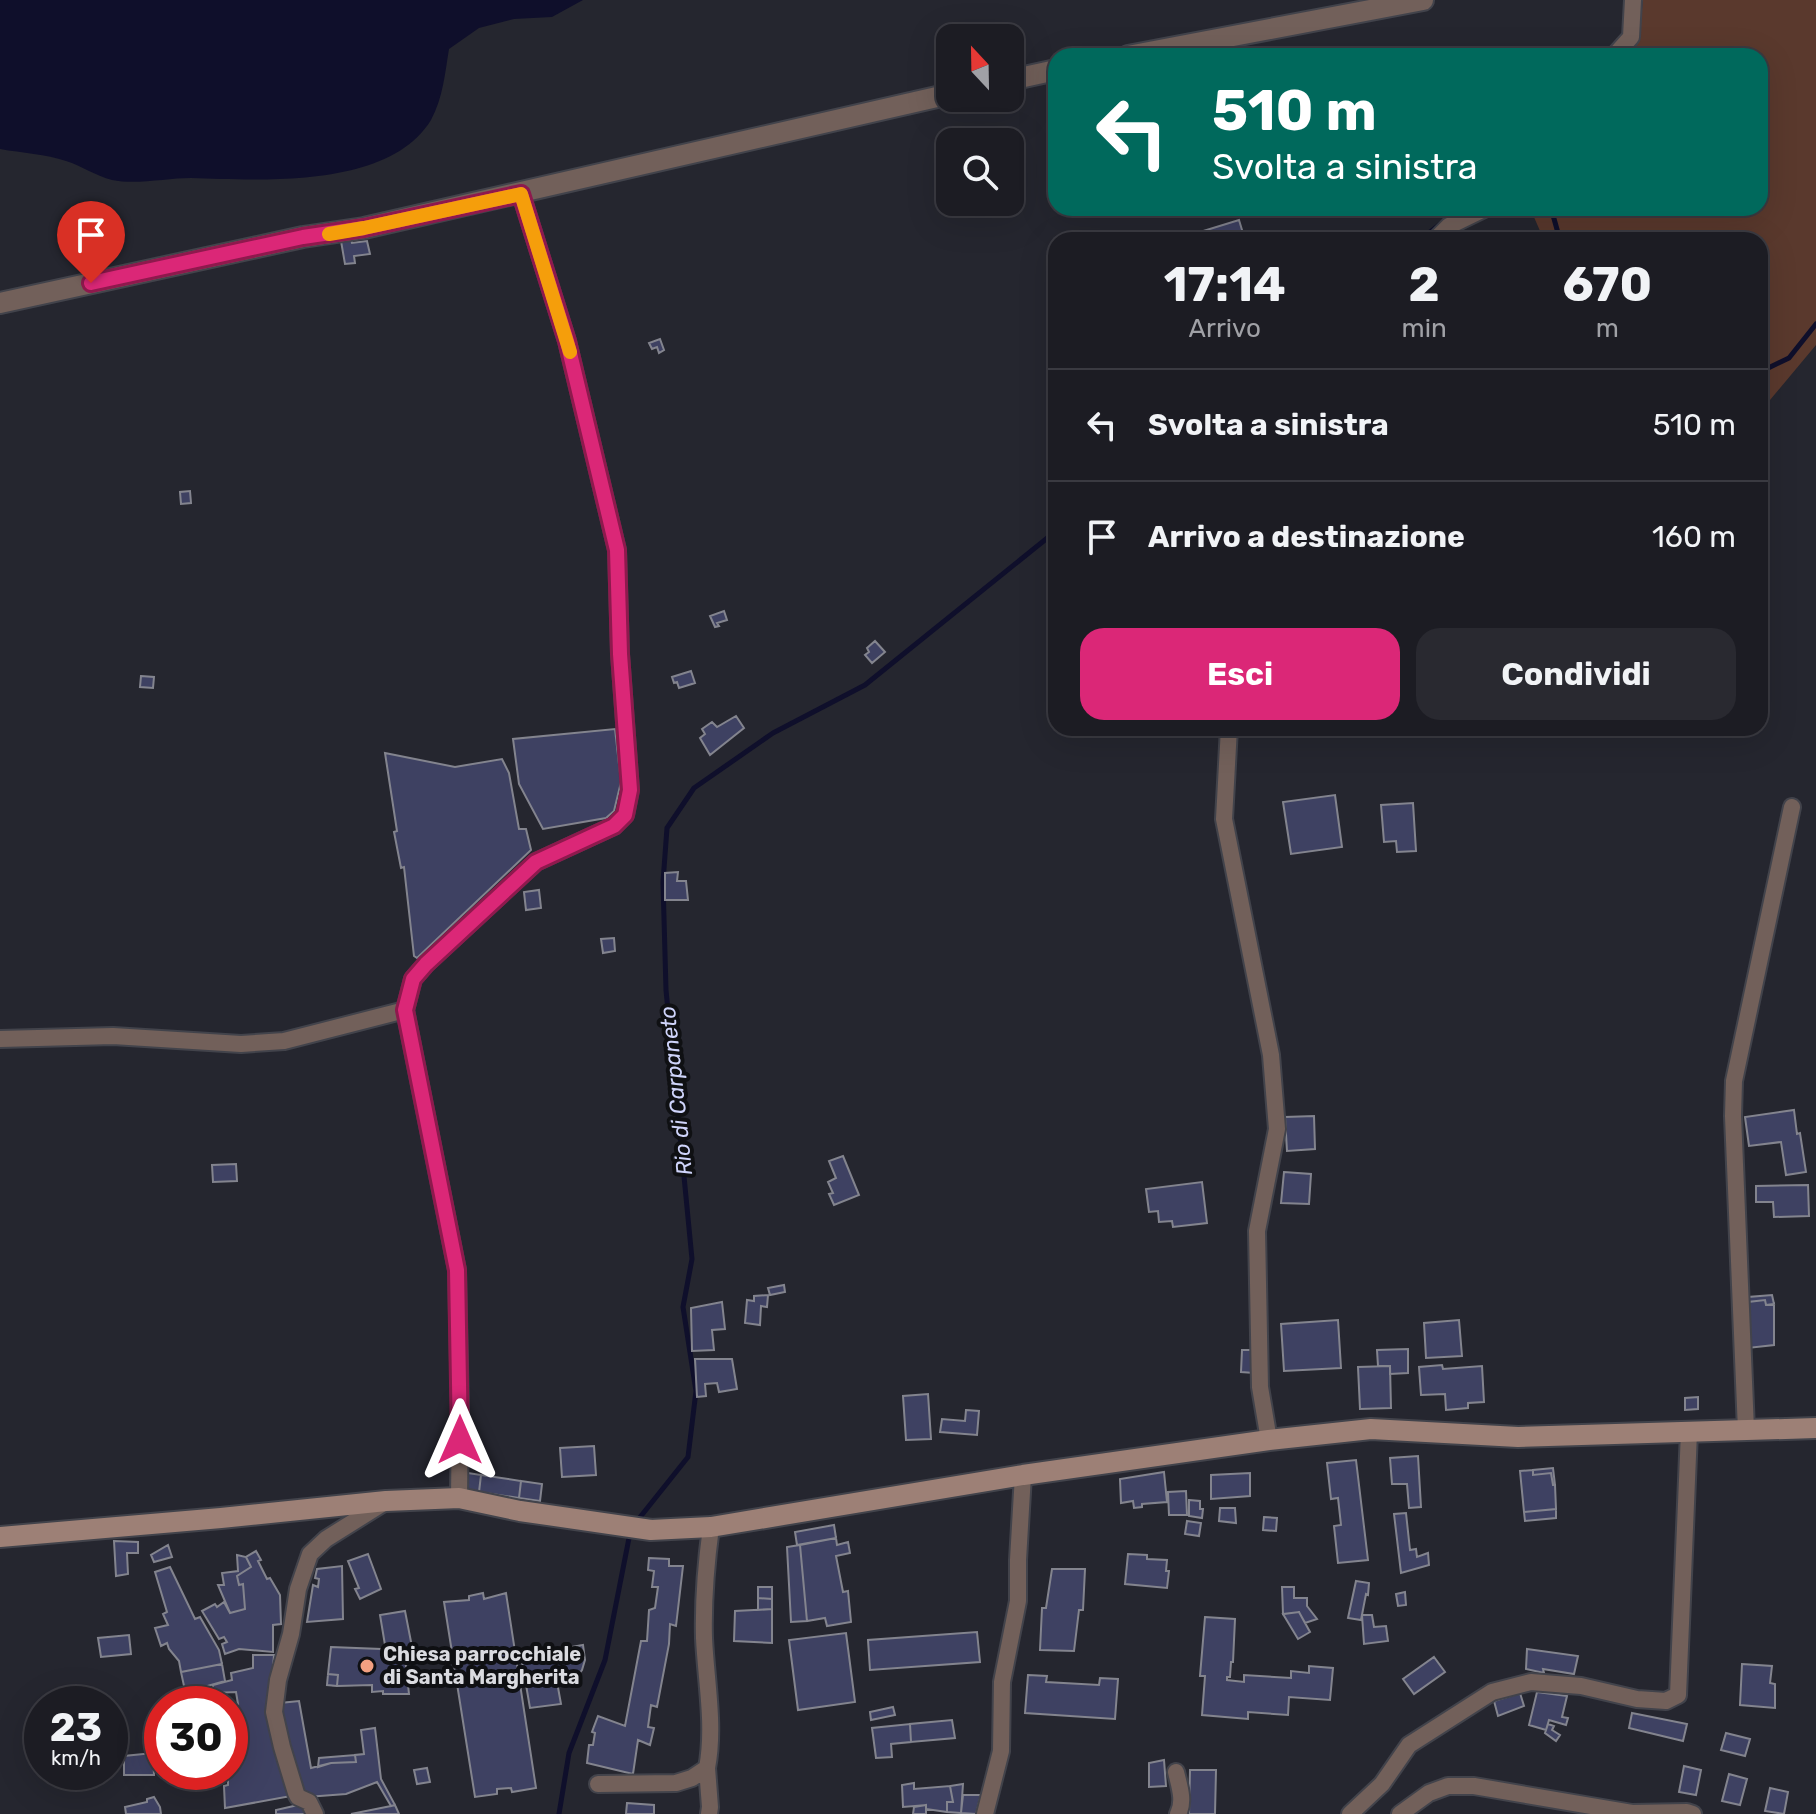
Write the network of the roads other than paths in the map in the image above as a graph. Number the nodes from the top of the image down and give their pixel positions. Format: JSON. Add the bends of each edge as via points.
{"nodes":[{"id":1,"x":1423,"y":0,"type":"edge"},
{"id":2,"x":1633,"y":0,"type":"edge"},
{"id":3,"x":1170,"y":48,"type":"edge"},
{"id":4,"x":1621,"y":48,"type":"edge"},
{"id":5,"x":1048,"y":72,"type":"edge"},
{"id":6,"x":1024,"y":77,"type":"edge"},
{"id":7,"x":936,"y":97,"type":"edge"},
{"id":8,"x":521,"y":194,"type":"junction"},
{"id":9,"x":1470,"y":216,"type":"edge"},
{"id":10,"x":1443,"y":232,"type":"edge"},
{"id":11,"x":0,"y":303,"type":"edge"},
{"id":12,"x":1229,"y":736,"type":"edge"},
{"id":13,"x":1792,"y":807,"type":"dead end"},
{"id":14,"x":405,"y":1010,"type":"junction"},
{"id":15,"x":0,"y":1039,"type":"edge"},
{"id":16,"x":1816,"y":1428,"type":"edge"},
{"id":17,"x":1746,"y":1430,"type":"junction"},
{"id":18,"x":1689,"y":1432,"type":"junction"},
{"id":19,"x":1269,"y":1440,"type":"junction"},
{"id":20,"x":1023,"y":1475,"type":"junction"},
{"id":21,"x":459,"y":1498,"type":"junction"},
{"id":22,"x":386,"y":1501,"type":"junction"},
{"id":23,"x":711,"y":1527,"type":"junction"},
{"id":24,"x":0,"y":1537,"type":"edge"},
{"id":25,"x":707,"y":1768,"type":"junction"},
{"id":26,"x":1176,"y":1772,"type":"dead end"},
{"id":27,"x":598,"y":1784,"type":"dead end"},
{"id":28,"x":315,"y":1814,"type":"edge"},
{"id":29,"x":709,"y":1814,"type":"edge"},
{"id":30,"x":985,"y":1814,"type":"edge"},
{"id":31,"x":1178,"y":1814,"type":"edge"},
{"id":32,"x":1350,"y":1814,"type":"edge"},
{"id":33,"x":1400,"y":1814,"type":"edge"},
{"id":34,"x":1693,"y":1814,"type":"edge"}],
"edges":[{"from":1,"to":3,"type":"street"},
{"from":2,"to":4,"type":"street","via":[[1631,37]]},
{"from":5,"to":6,"type":"street"},
{"from":7,"to":8,"type":"street"},
{"from":8,"to":11,"type":"street"},
{"from":8,"to":14,"type":"street","via":[[567,341],[617,550],[630,790],[625,815],[614,826],[536,862],[426,964],[413,979]]},
{"from":9,"to":10,"type":"street"},
{"from":12,"to":19,"type":"street","via":[[1224,819],[1271,1055],[1277,1129],[1257,1231],[1260,1387]]},
{"from":13,"to":17,"type":"street","via":[[1734,1081]]},
{"from":14,"to":15,"type":"street","via":[[284,1041]]},
{"from":14,"to":21,"type":"street","via":[[457,1270]]},
{"from":16,"to":17,"type":"main road"},
{"from":17,"to":18,"type":"main road"},
{"from":18,"to":19,"type":"main road","via":[[1518,1437],[1371,1429]]},
{"from":18,"to":32,"type":"street","via":[[1678,1695],[1666,1701],[1637,1699],[1531,1682],[1492,1692],[1409,1745],[1382,1784]]},
{"from":19,"to":20,"type":"main road"},
{"from":20,"to":23,"type":"main road"},
{"from":20,"to":30,"type":"street","via":[[1018,1601],[1002,1682],[1001,1751]]},
{"from":21,"to":22,"type":"main road"},
{"from":21,"to":23,"type":"main road","via":[[651,1530]]},
{"from":22,"to":24,"type":"main road"},
{"from":22,"to":28,"type":"street","via":[[310,1554],[298,1589],[274,1712],[296,1793]]},
{"from":23,"to":25,"type":"street","via":[[704,1576],[711,1747]]},
{"from":25,"to":27,"type":"street","via":[[676,1783]]},
{"from":25,"to":29,"type":"street"},
{"from":26,"to":31,"type":"street"},
{"from":33,"to":34,"type":"street","via":[[1448,1786],[1632,1813]]}]}
